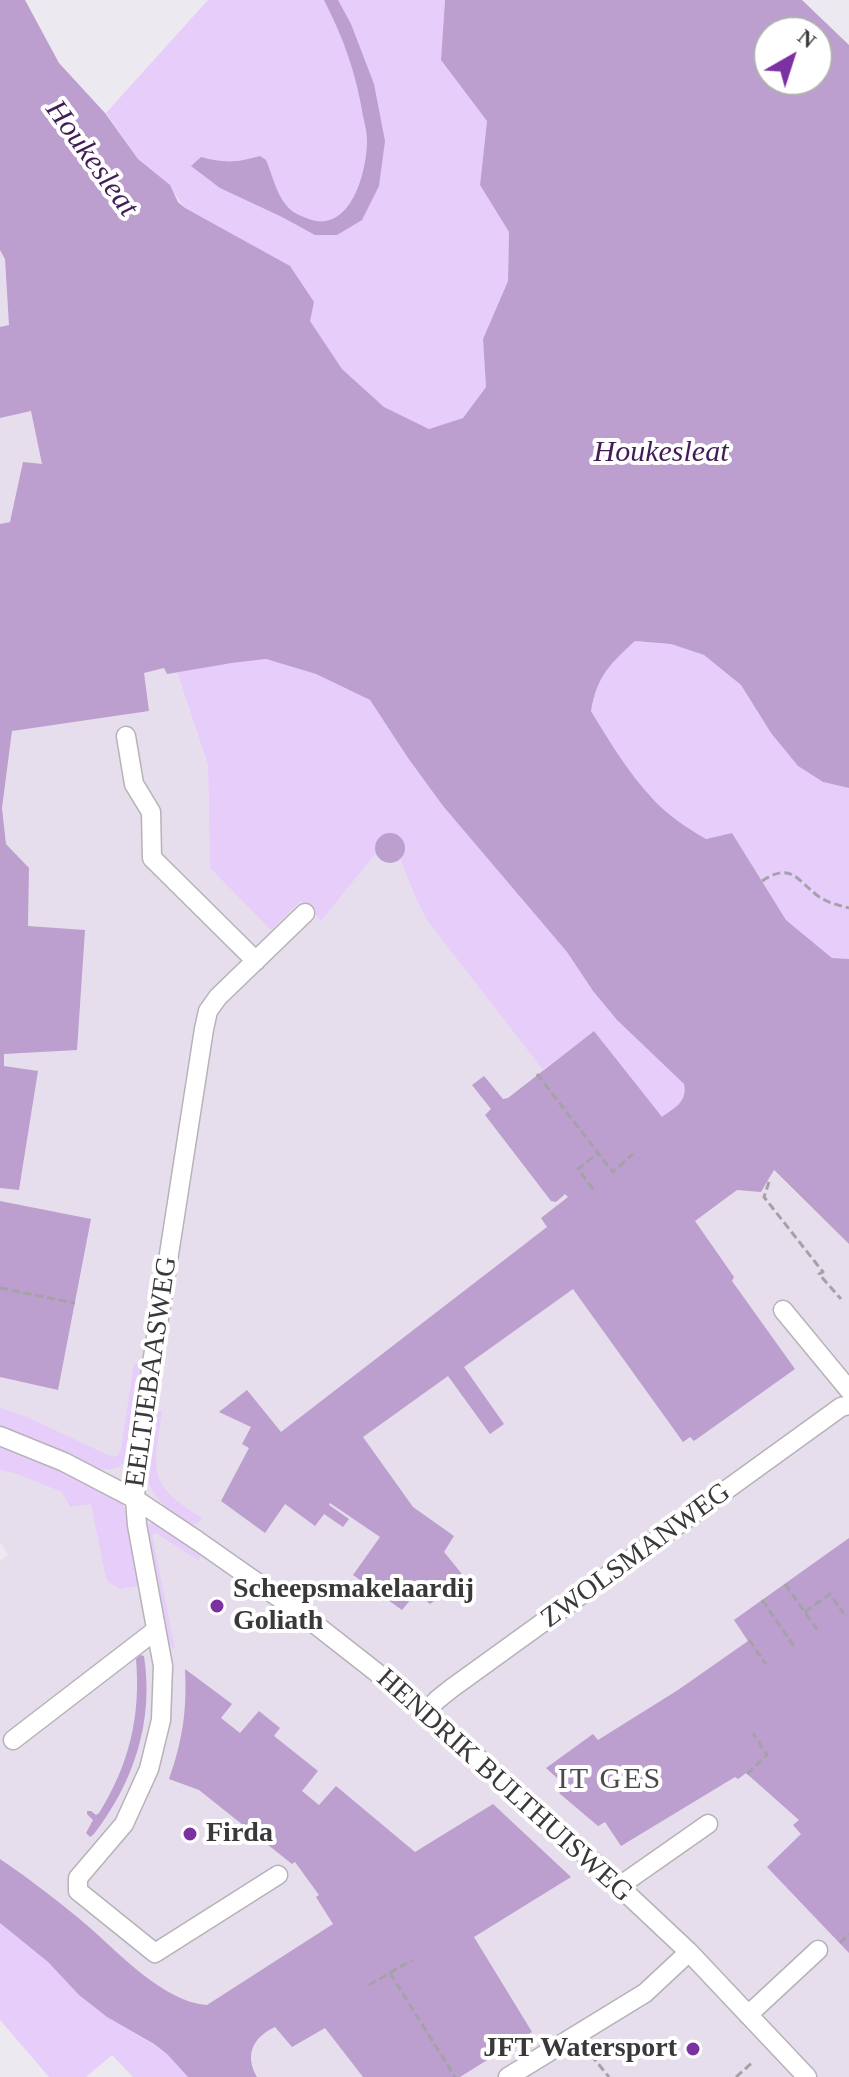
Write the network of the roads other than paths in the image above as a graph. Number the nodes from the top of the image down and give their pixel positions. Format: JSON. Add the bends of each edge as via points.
{"nodes":[{"id":1,"x":126,"y":736,"type":"dead end"},
{"id":2,"x":305,"y":913,"type":"dead end"},
{"id":3,"x":256,"y":961,"type":"junction"},
{"id":4,"x":783,"y":1310,"type":"dead end"},
{"id":5,"x":849,"y":1390,"type":"edge"},
{"id":6,"x":849,"y":1405,"type":"edge"},
{"id":7,"x":0,"y":1436,"type":"edge"},
{"id":8,"x":135,"y":1499,"type":"junction"},
{"id":9,"x":156,"y":1630,"type":"junction"},
{"id":10,"x":426,"y":1712,"type":"junction"},
{"id":11,"x":13,"y":1740,"type":"dead end"},
{"id":12,"x":708,"y":1824,"type":"dead end"},
{"id":13,"x":278,"y":1875,"type":"dead end"},
{"id":14,"x":618,"y":1887,"type":"junction"},
{"id":15,"x":818,"y":1950,"type":"dead end"},
{"id":16,"x":689,"y":1952,"type":"junction"},
{"id":17,"x":748,"y":2015,"type":"junction"},
{"id":18,"x":508,"y":2077,"type":"edge"},
{"id":19,"x":807,"y":2077,"type":"edge"}],
"edges":[{"from":1,"to":3,"type":"street","via":[[134,784],[151,812],[152,858]]},
{"from":2,"to":3,"type":"street","name":"EELTJEBAASWEG"},
{"from":3,"to":8,"type":"street","name":"EELTJEBAASWEG","via":[[208,1011]]},
{"from":4,"to":5,"type":"street"},
{"from":6,"to":10,"type":"street","name":"ZWOLSMANWEG","via":[[452,1688]]},
{"from":7,"to":8,"type":"street","name":"HENDRIK BULTHUISWEG"},
{"from":8,"to":9,"type":"street","name":"EELTJEBAASWEG"},
{"from":8,"to":10,"type":"street","name":"HENDRIK BULTHUISWEG","via":[[302,1614]]},
{"from":9,"to":11,"type":"street"},
{"from":9,"to":13,"type":"street","name":"EELTJEBAASWEG","via":[[163,1666],[161,1720],[149,1769],[124,1824],[78,1878],[78,1891],[155,1953]]},
{"from":10,"to":14,"type":"street","name":"HENDRIK BULTHUISWEG"},
{"from":12,"to":14,"type":"street"},
{"from":14,"to":16,"type":"street","name":"HENDRIK BULTHUISWEG"},
{"from":15,"to":17,"type":"street"},
{"from":16,"to":17,"type":"street","name":"HENDRIK BULTHUISWEG"},
{"from":16,"to":18,"type":"street","via":[[645,1993]]},
{"from":17,"to":19,"type":"street","name":"HENDRIK BULTHUISWEG"}]}
